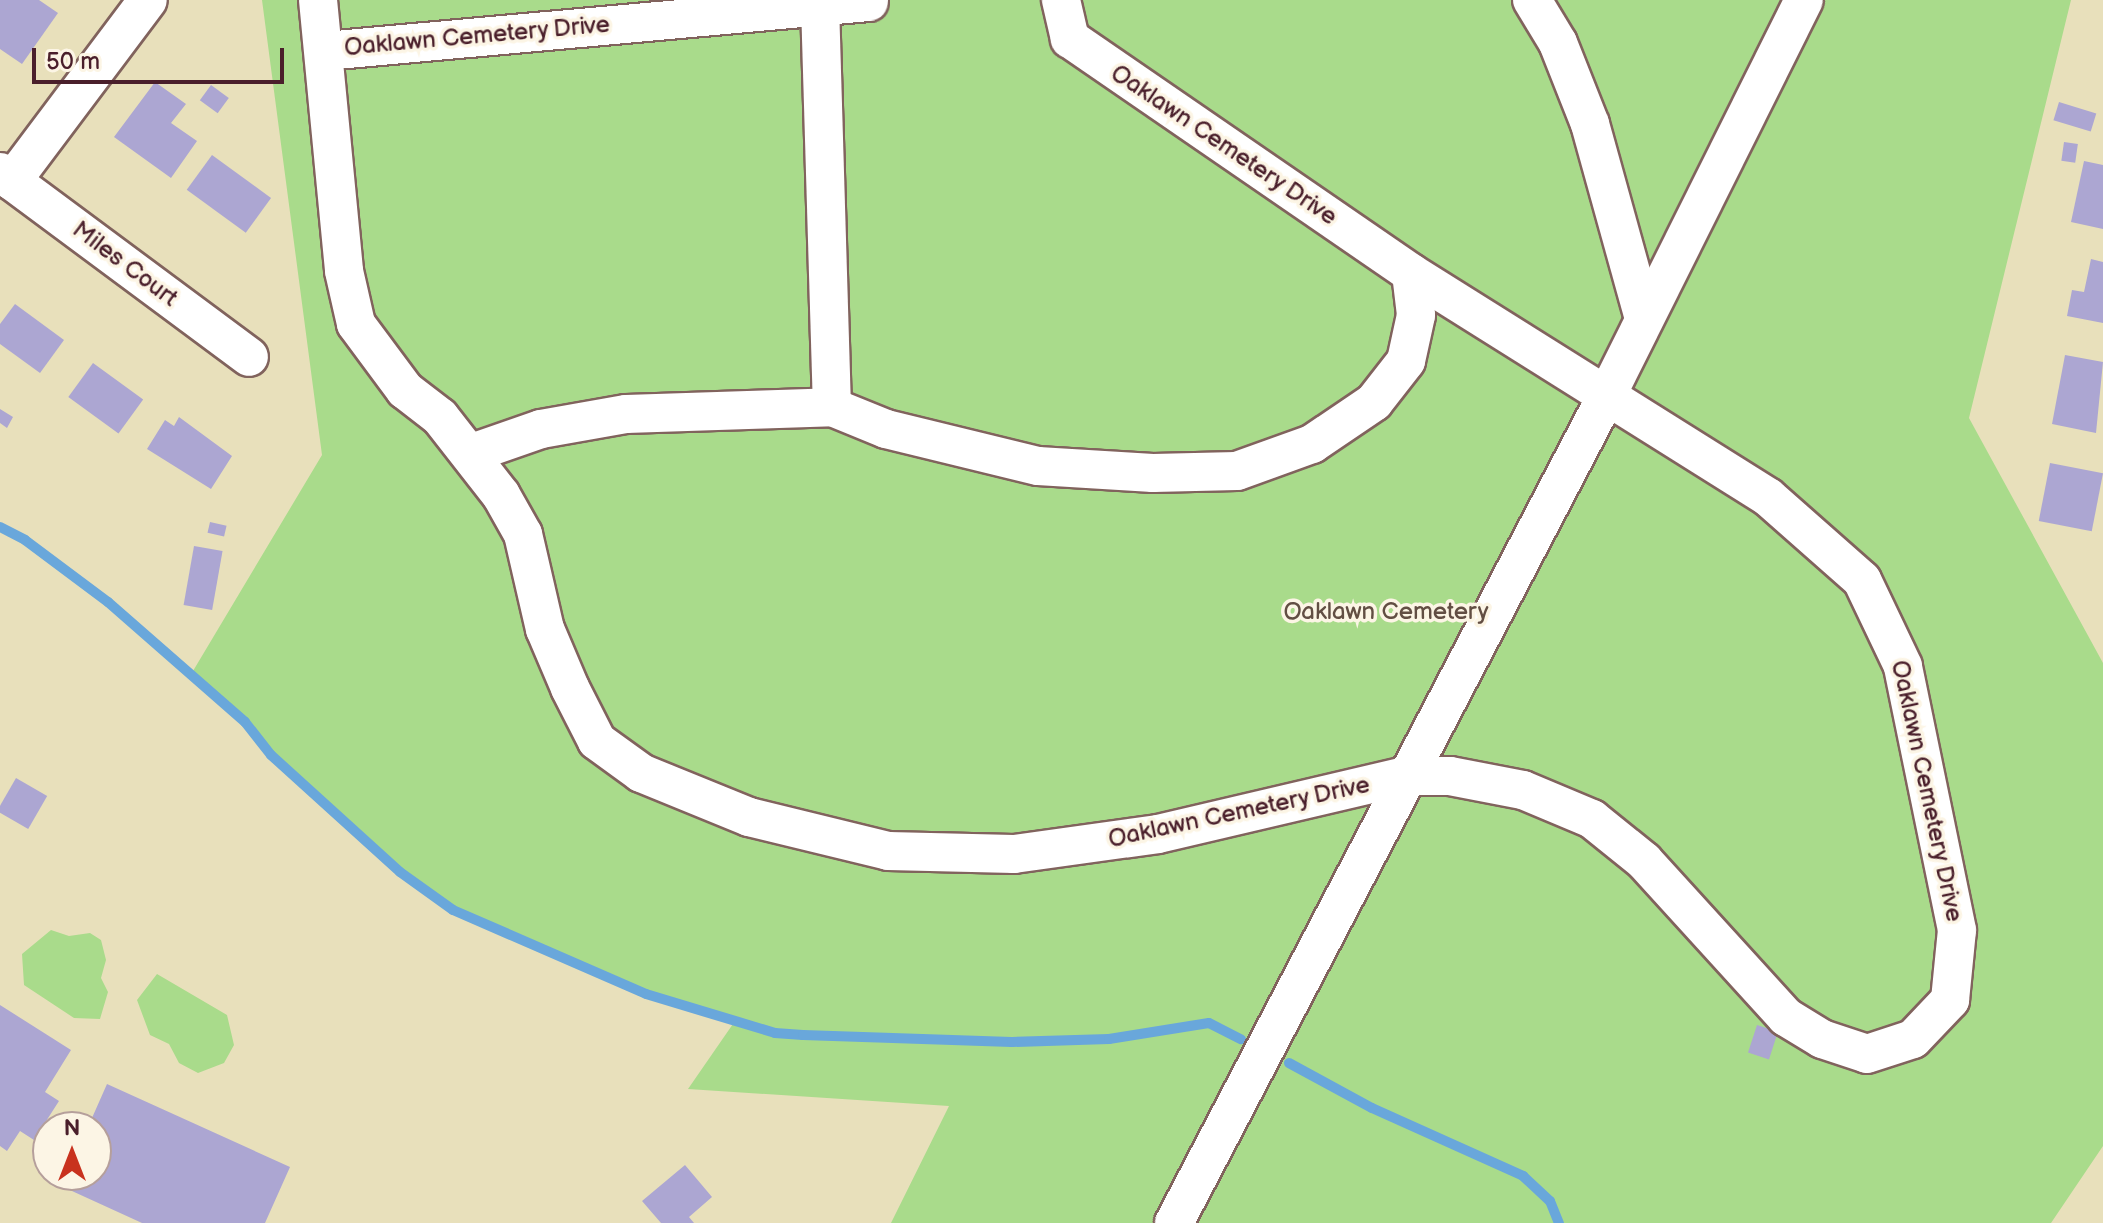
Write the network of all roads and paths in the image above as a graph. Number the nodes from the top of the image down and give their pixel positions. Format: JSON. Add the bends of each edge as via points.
{"nodes":[{"id":1,"x":148,"y":0,"type":"edge"},
{"id":2,"x":318,"y":0,"type":"edge"},
{"id":3,"x":1061,"y":0,"type":"edge"},
{"id":4,"x":1532,"y":0,"type":"edge"},
{"id":5,"x":1804,"y":0,"type":"edge"},
{"id":6,"x":869,"y":2,"type":"dead end"},
{"id":7,"x":820,"y":4,"type":"junction"},
{"id":8,"x":325,"y":51,"type":"junction"},
{"id":9,"x":6,"y":176,"type":"edge"},
{"id":10,"x":1411,"y":273,"type":"junction"},
{"id":11,"x":1644,"y":319,"type":"junction"},
{"id":12,"x":249,"y":357,"type":"dead end"},
{"id":13,"x":1607,"y":395,"type":"junction"},
{"id":14,"x":832,"y":407,"type":"junction"},
{"id":15,"x":472,"y":453,"type":"junction"},
{"id":16,"x":1406,"y":776,"type":"junction"},
{"id":17,"x":1174,"y":1223,"type":"edge"}],
"edges":[{"from":1,"to":9,"type":"street"},
{"from":2,"to":8,"type":"street","name":"Oaklawn Cemetery Drive"},
{"from":3,"to":10,"type":"street","name":"Oaklawn Cemetery Drive","via":[[1070,39]]},
{"from":4,"to":11,"type":"street","via":[[1558,43],[1590,124]]},
{"from":5,"to":11,"type":"street","name":"Oaklawn Cemetery Drive"},
{"from":6,"to":7,"type":"street","name":"Oaklawn Cemetery Drive"},
{"from":7,"to":8,"type":"street","name":"Oaklawn Cemetery Drive"},
{"from":7,"to":14,"type":"street"},
{"from":8,"to":15,"type":"street","name":"Oaklawn Cemetery Drive","via":[[344,271],[356,324],[405,390],[440,417]]},
{"from":9,"to":12,"type":"street","name":"Miles Court"},
{"from":10,"to":13,"type":"street","name":"Oaklawn Cemetery Drive"},
{"from":10,"to":14,"type":"street","via":[[1416,315],[1406,361],[1374,402],[1312,444],[1237,471],[1153,473],[1038,466],[886,429]]},
{"from":11,"to":13,"type":"street","name":"Oaklawn Cemetery Drive"},
{"from":13,"to":16,"type":"street","name":"Oaklawn Cemetery Drive"},
{"from":13,"to":16,"type":"street","name":"Oaklawn Cemetery Drive","via":[[1768,497],[1862,580],[1886,622],[1903,666],[1957,930],[1950,1000],[1913,1039],[1867,1054],[1822,1039],[1786,1017],[1644,861],[1592,819],[1523,790],[1450,776]]},
{"from":14,"to":15,"type":"street","via":[[626,414],[541,429]]},
{"from":15,"to":16,"type":"street","name":"Oaklawn Cemetery Drive","via":[[523,534],[545,629],[597,741],[641,773],[749,817],[888,851],[1014,854],[1158,834]]},
{"from":16,"to":17,"type":"street","name":"Oaklawn Cemetery Drive"}]}
